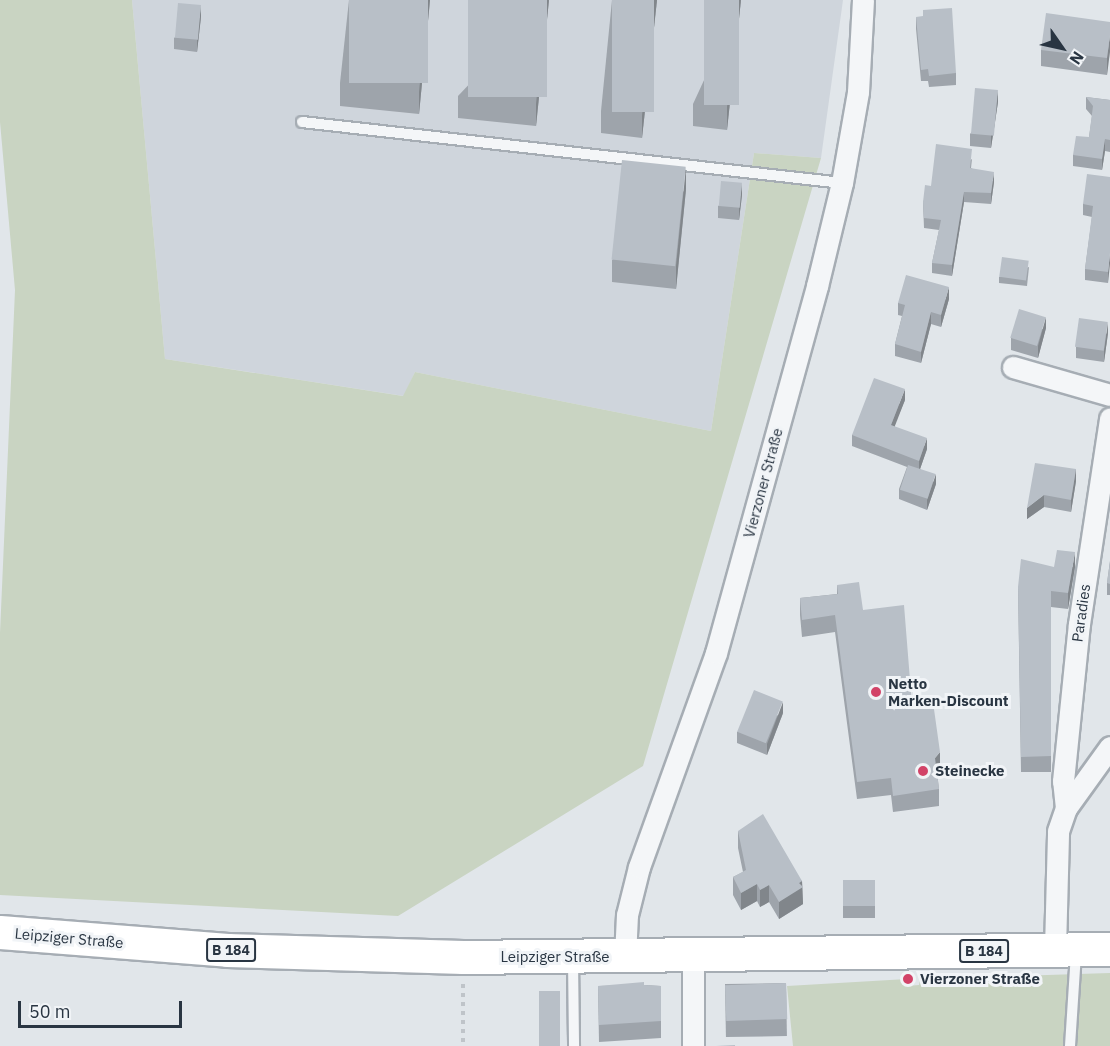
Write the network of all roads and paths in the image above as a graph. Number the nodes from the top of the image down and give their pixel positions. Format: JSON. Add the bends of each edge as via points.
{"nodes":[{"id":1,"x":863,"y":0,"type":"edge"},
{"id":2,"x":302,"y":122,"type":"dead end"},
{"id":3,"x":842,"y":183,"type":"junction"},
{"id":4,"x":1013,"y":367,"type":"dead end"},
{"id":5,"x":1110,"y":395,"type":"edge"},
{"id":6,"x":1110,"y":418,"type":"edge"},
{"id":7,"x":1110,"y":747,"type":"edge"},
{"id":8,"x":1066,"y":808,"type":"junction"},
{"id":9,"x":0,"y":932,"type":"edge"},
{"id":10,"x":1066,"y":949,"type":"junction"},
{"id":11,"x":1110,"y":949,"type":"edge"},
{"id":12,"x":693,"y":956,"type":"junction"},
{"id":13,"x":463,"y":957,"type":"junction"},
{"id":14,"x":573,"y":957,"type":"junction"},
{"id":15,"x":625,"y":957,"type":"junction"},
{"id":16,"x":463,"y":1046,"type":"edge"},
{"id":17,"x":574,"y":1046,"type":"edge"},
{"id":18,"x":693,"y":1046,"type":"edge"},
{"id":19,"x":1070,"y":1046,"type":"edge"}],
"edges":[{"from":1,"to":3,"type":"street","name":"Vierzoner Straße","via":[[858,92]]},
{"from":2,"to":3,"type":"lane"},
{"from":3,"to":15,"type":"street","name":"Vierzoner Straße","via":[[716,653],[639,867],[627,915]]},
{"from":4,"to":5,"type":"street"},
{"from":6,"to":8,"type":"street","name":"Paradies","via":[[1078,624],[1064,781]]},
{"from":7,"to":8,"type":"street","name":"Paradies"},
{"from":8,"to":10,"type":"street","name":"Paradies","via":[[1058,831]]},
{"from":9,"to":13,"type":"main road","name":"Leipziger Straße","number":"B 184","via":[[227,950]]},
{"from":10,"to":11,"type":"main road","name":"Leipziger Straße","number":"B 184"},
{"from":10,"to":12,"type":"main road","name":"Leipziger Straße","number":"B 184"},
{"from":10,"to":19,"type":"lane"},
{"from":12,"to":15,"type":"main road","name":"Leipziger Straße","number":"B 184"},
{"from":12,"to":18,"type":"street"},
{"from":13,"to":14,"type":"main road","name":"Leipziger Straße","number":"B 184"},
{"from":13,"to":16,"type":"path"},
{"from":14,"to":15,"type":"main road","name":"Leipziger Straße","number":"B 184"},
{"from":14,"to":17,"type":"lane"}]}
